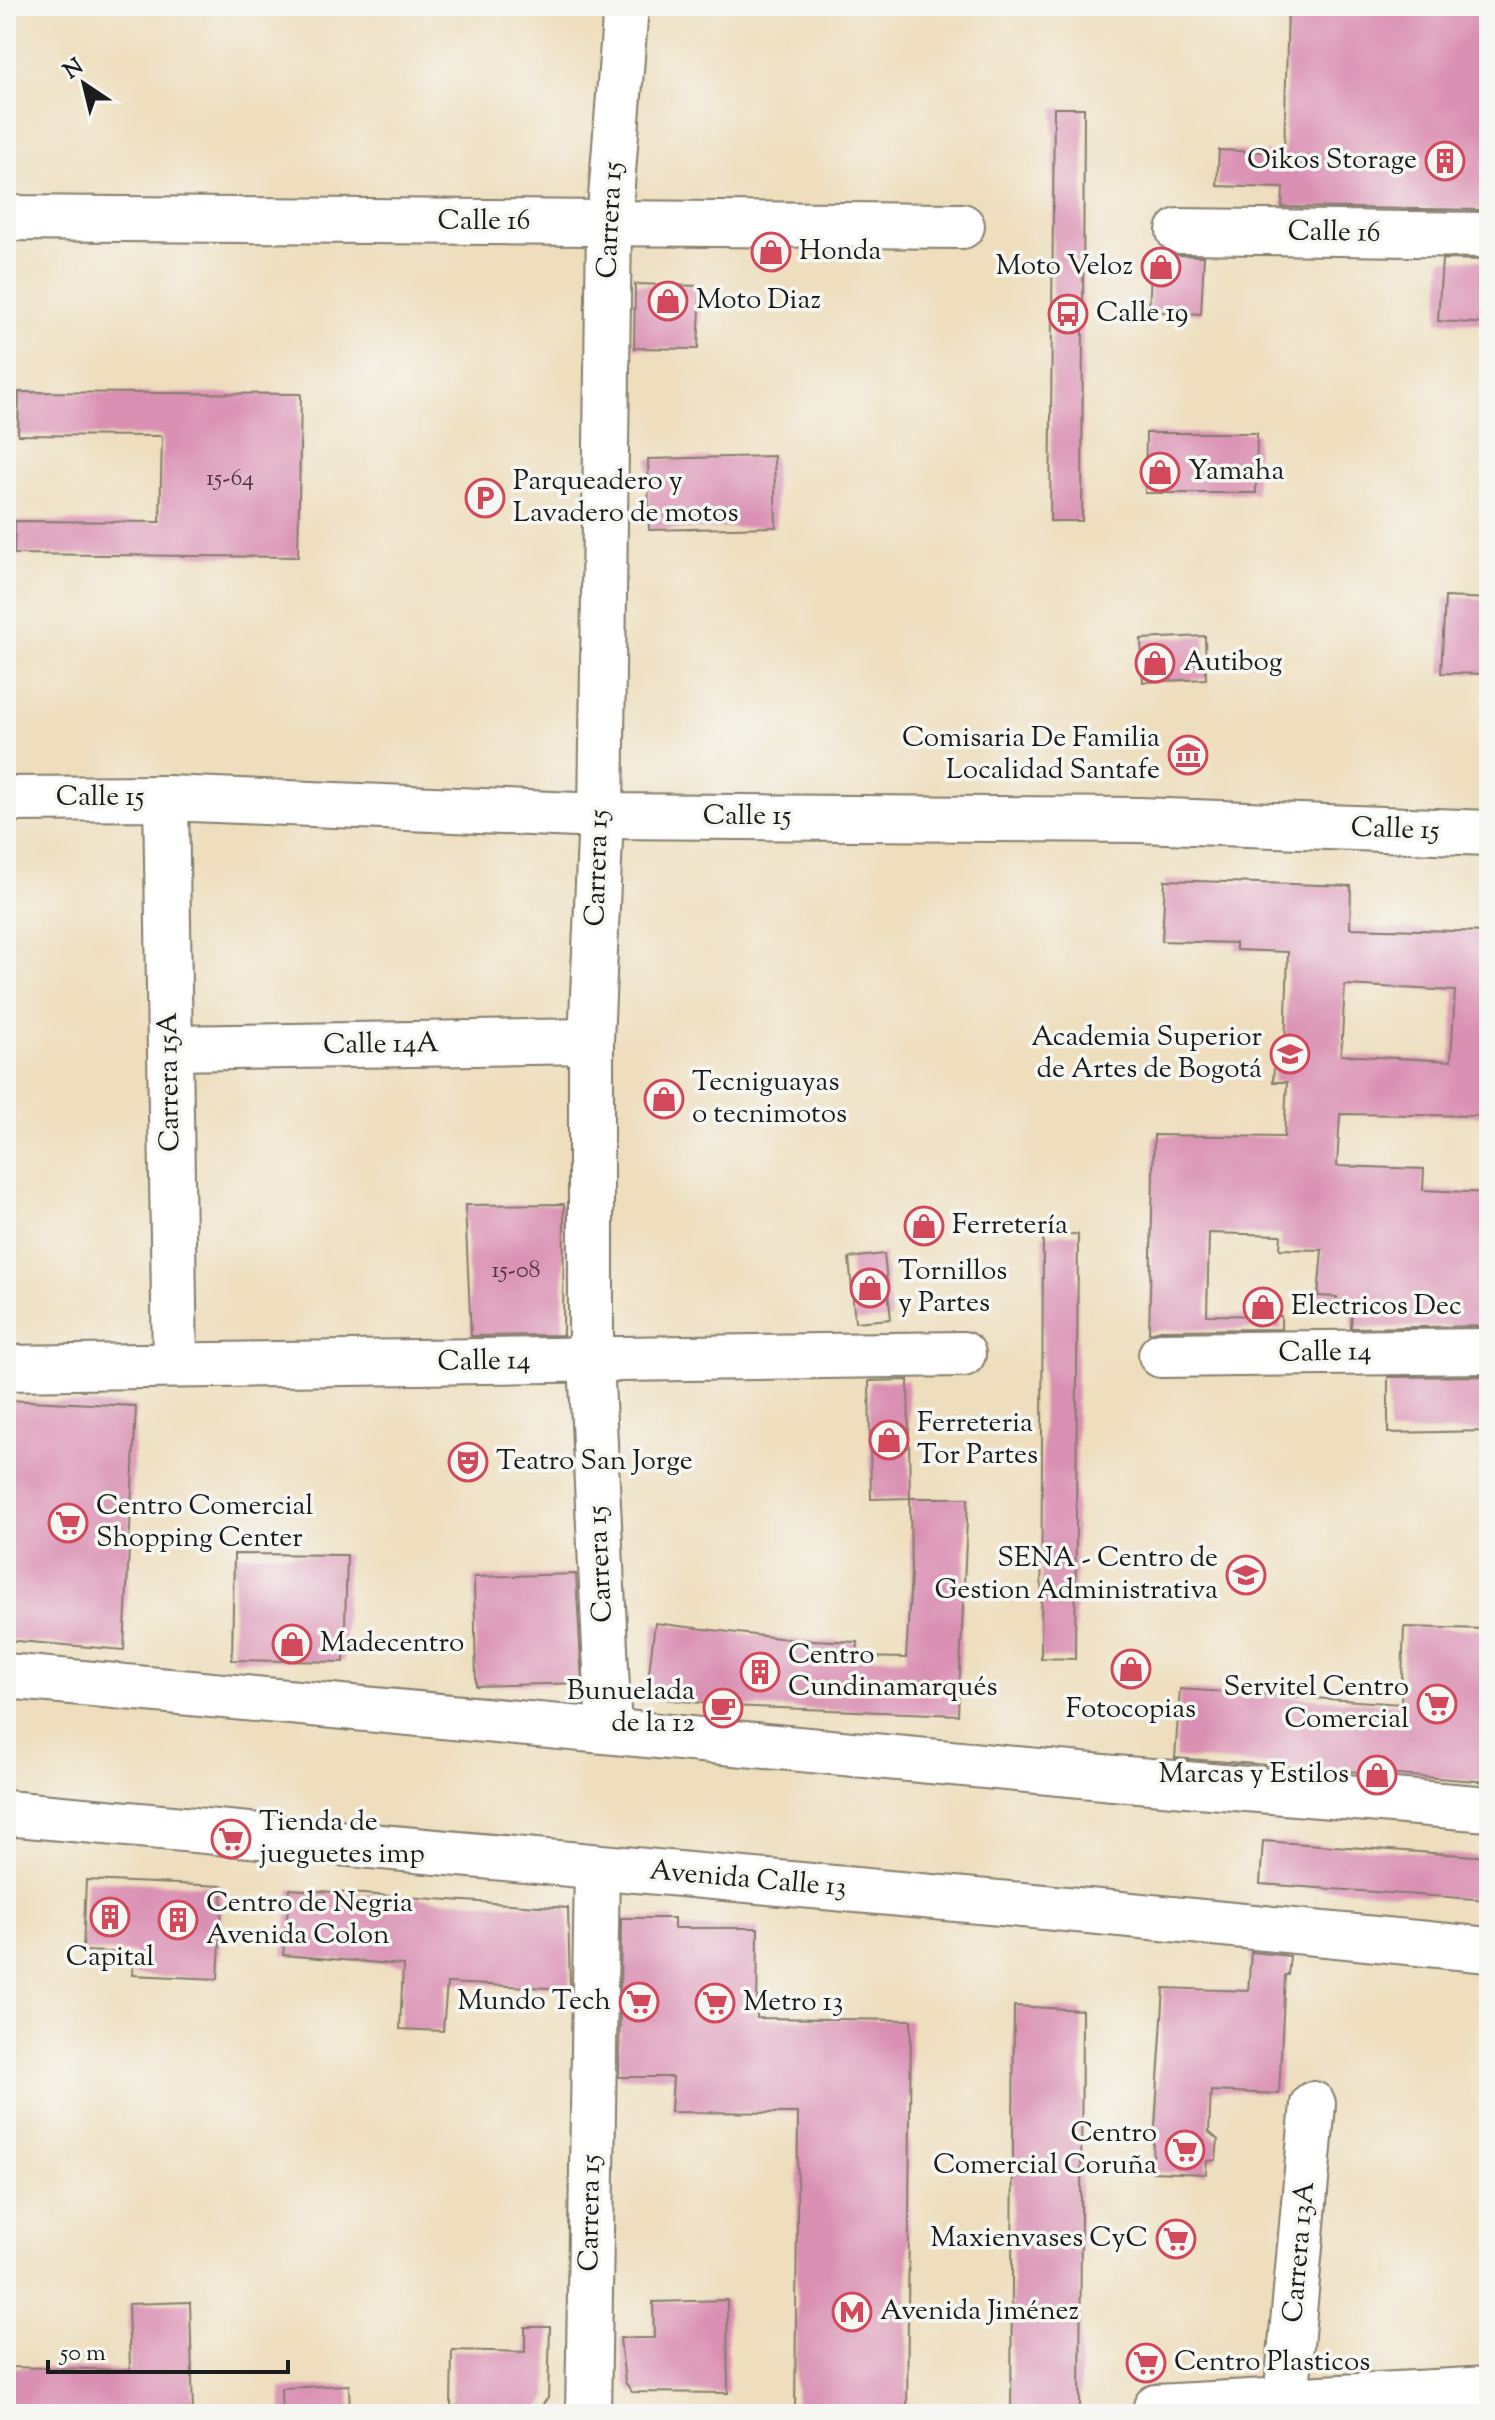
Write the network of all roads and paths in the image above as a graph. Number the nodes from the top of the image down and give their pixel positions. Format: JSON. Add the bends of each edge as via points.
{"nodes":[{"id":1,"x":626,"y":6,"type":"edge"},
{"id":2,"x":6,"y":218,"type":"edge"},
{"id":3,"x":609,"y":223,"type":"junction"},
{"id":4,"x":962,"y":226,"type":"dead end"},
{"id":5,"x":1179,"y":231,"type":"dead end"},
{"id":6,"x":1489,"y":235,"type":"edge"},
{"id":7,"x":166,"y":798,"type":"junction"},
{"id":8,"x":6,"y":799,"type":"edge"},
{"id":9,"x":601,"y":816,"type":"junction"},
{"id":10,"x":1489,"y":833,"type":"edge"},
{"id":11,"x":591,"y":1041,"type":"junction"},
{"id":12,"x":170,"y":1048,"type":"junction"},
{"id":13,"x":1489,"y":1351,"type":"edge"},
{"id":14,"x":963,"y":1354,"type":"dead end"},
{"id":15,"x":1161,"y":1355,"type":"dead end"},
{"id":16,"x":591,"y":1361,"type":"junction"},
{"id":17,"x":175,"y":1365,"type":"junction"},
{"id":18,"x":6,"y":1368,"type":"edge"},
{"id":19,"x":6,"y":1676,"type":"edge"},
{"id":20,"x":609,"y":1730,"type":"junction"},
{"id":21,"x":1489,"y":1809,"type":"edge"},
{"id":22,"x":6,"y":1813,"type":"edge"},
{"id":23,"x":597,"y":1868,"type":"junction"},
{"id":24,"x":1489,"y":1950,"type":"edge"},
{"id":25,"x":1313,"y":2104,"type":"dead end"},
{"id":26,"x":1489,"y":2389,"type":"edge"},
{"id":27,"x":1286,"y":2400,"type":"junction"},
{"id":28,"x":1156,"y":2407,"type":"dead end"},
{"id":29,"x":588,"y":2414,"type":"edge"}],
"edges":[{"from":1,"to":3,"type":"street","name":"Carrera 15"},
{"from":2,"to":3,"type":"street","name":"Calle 16"},
{"from":3,"to":4,"type":"street","name":"Calle 16"},
{"from":3,"to":9,"type":"street","name":"Carrera 15"},
{"from":5,"to":6,"type":"street","name":"Calle 16"},
{"from":7,"to":8,"type":"street","name":"Calle 15"},
{"from":7,"to":9,"type":"street","name":"Calle 15"},
{"from":7,"to":12,"type":"street","name":"Carrera 15A"},
{"from":9,"to":10,"type":"street","name":"Calle 15","via":[[1139,820]]},
{"from":9,"to":11,"type":"street","name":"Carrera 15"},
{"from":11,"to":12,"type":"street","name":"Calle 14A"},
{"from":11,"to":16,"type":"street","name":"Carrera 15"},
{"from":12,"to":17,"type":"street","name":"Carrera 15A"},
{"from":13,"to":15,"type":"street","name":"Calle 14"},
{"from":14,"to":16,"type":"street","name":"Calle 14"},
{"from":16,"to":17,"type":"street","name":"Calle 14"},
{"from":16,"to":20,"type":"street","name":"Carrera 15"},
{"from":17,"to":18,"type":"street","name":"Calle 14"},
{"from":19,"to":20,"type":"street"},
{"from":20,"to":21,"type":"street"},
{"from":22,"to":23,"type":"street","name":"Avenida Calle 13"},
{"from":23,"to":24,"type":"street","name":"Avenida Calle 13"},
{"from":23,"to":29,"type":"street","name":"Carrera 15"},
{"from":25,"to":27,"type":"street","name":"Carrera 13A"},
{"from":26,"to":27,"type":"street"},
{"from":27,"to":28,"type":"street"}]}
